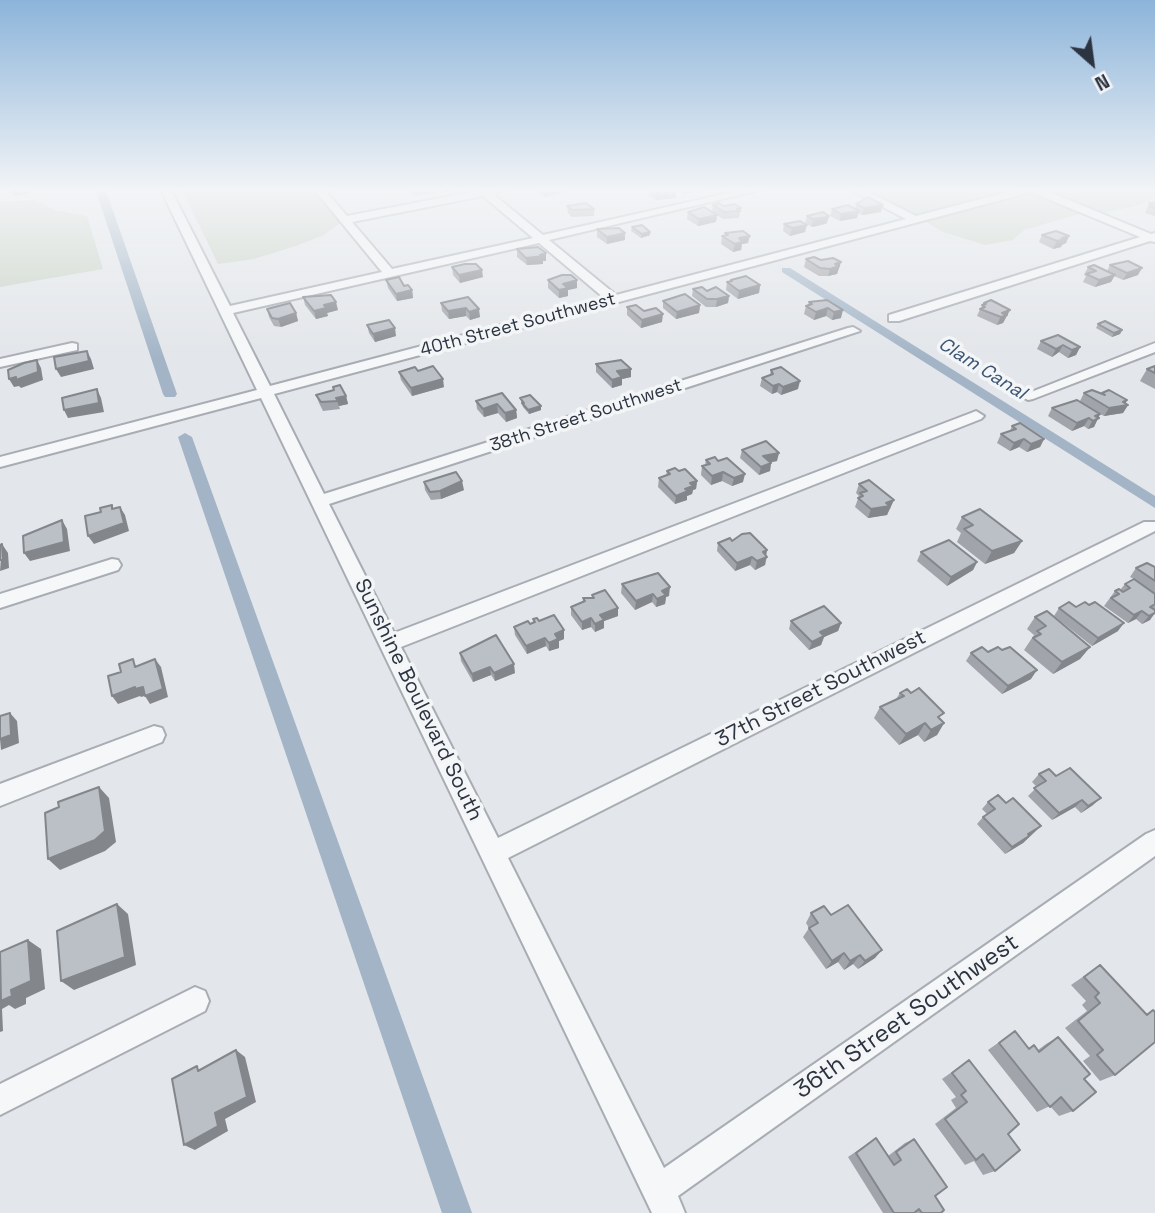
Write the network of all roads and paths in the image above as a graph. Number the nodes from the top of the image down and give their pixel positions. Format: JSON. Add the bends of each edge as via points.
{"nodes":[{"id":1,"x":193,"y":245,"type":"edge"},
{"id":2,"x":366,"y":245,"type":"edge"},
{"id":3,"x":517,"y":245,"type":"edge"},
{"id":4,"x":548,"y":245,"type":"edge"},
{"id":5,"x":822,"y":245,"type":"edge"},
{"id":6,"x":1132,"y":245,"type":"edge"},
{"id":7,"x":390,"y":274,"type":"junction"},
{"id":8,"x":614,"y":299,"type":"junction"},
{"id":9,"x":226,"y":311,"type":"junction"},
{"id":10,"x":894,"y":318,"type":"dead end"},
{"id":11,"x":853,"y":331,"type":"dead end"},
{"id":12,"x":72,"y":346,"type":"dead end"},
{"id":13,"x":1155,"y":347,"type":"edge"},
{"id":14,"x":0,"y":363,"type":"edge"},
{"id":15,"x":265,"y":392,"type":"junction"},
{"id":16,"x":1028,"y":396,"type":"dead end"},
{"id":17,"x":976,"y":416,"type":"dead end"},
{"id":18,"x":0,"y":462,"type":"edge"},
{"id":19,"x":319,"y":501,"type":"junction"},
{"id":20,"x":1150,"y":526,"type":"dead end"},
{"id":21,"x":112,"y":565,"type":"dead end"},
{"id":22,"x":0,"y":601,"type":"edge"},
{"id":23,"x":389,"y":643,"type":"junction"},
{"id":24,"x":154,"y":735,"type":"dead end"},
{"id":25,"x":0,"y":795,"type":"edge"},
{"id":26,"x":1155,"y":842,"type":"edge"},
{"id":27,"x":493,"y":853,"type":"junction"},
{"id":28,"x":195,"y":1001,"type":"dead end"},
{"id":29,"x":0,"y":1100,"type":"edge"},
{"id":30,"x":664,"y":1202,"type":"edge"}],
"edges":[{"from":1,"to":9,"type":"street","name":"Sunshine Boulevard South"},
{"from":2,"to":7,"type":"street"},
{"from":3,"to":7,"type":"street"},
{"from":4,"to":8,"type":"street"},
{"from":5,"to":8,"type":"street","name":"40th Street Southwest"},
{"from":6,"to":10,"type":"street"},
{"from":7,"to":9,"type":"street"},
{"from":8,"to":15,"type":"street","name":"40th Street Southwest"},
{"from":9,"to":15,"type":"street","name":"Sunshine Boulevard South"},
{"from":11,"to":19,"type":"street","name":"38th Street Southwest"},
{"from":12,"to":14,"type":"street"},
{"from":13,"to":16,"type":"street"},
{"from":15,"to":18,"type":"street","name":"40th Street Southwest"},
{"from":15,"to":19,"type":"street","name":"Sunshine Boulevard South"},
{"from":17,"to":23,"type":"street"},
{"from":19,"to":23,"type":"street","name":"Sunshine Boulevard South"},
{"from":20,"to":27,"type":"street","name":"37th Street Southwest"},
{"from":21,"to":22,"type":"street"},
{"from":23,"to":27,"type":"street","name":"Sunshine Boulevard South"},
{"from":24,"to":25,"type":"street"},
{"from":26,"to":30,"type":"street","name":"36th Street Southwest"},
{"from":27,"to":30,"type":"street","name":"Sunshine Boulevard South"},
{"from":28,"to":29,"type":"street"}]}
